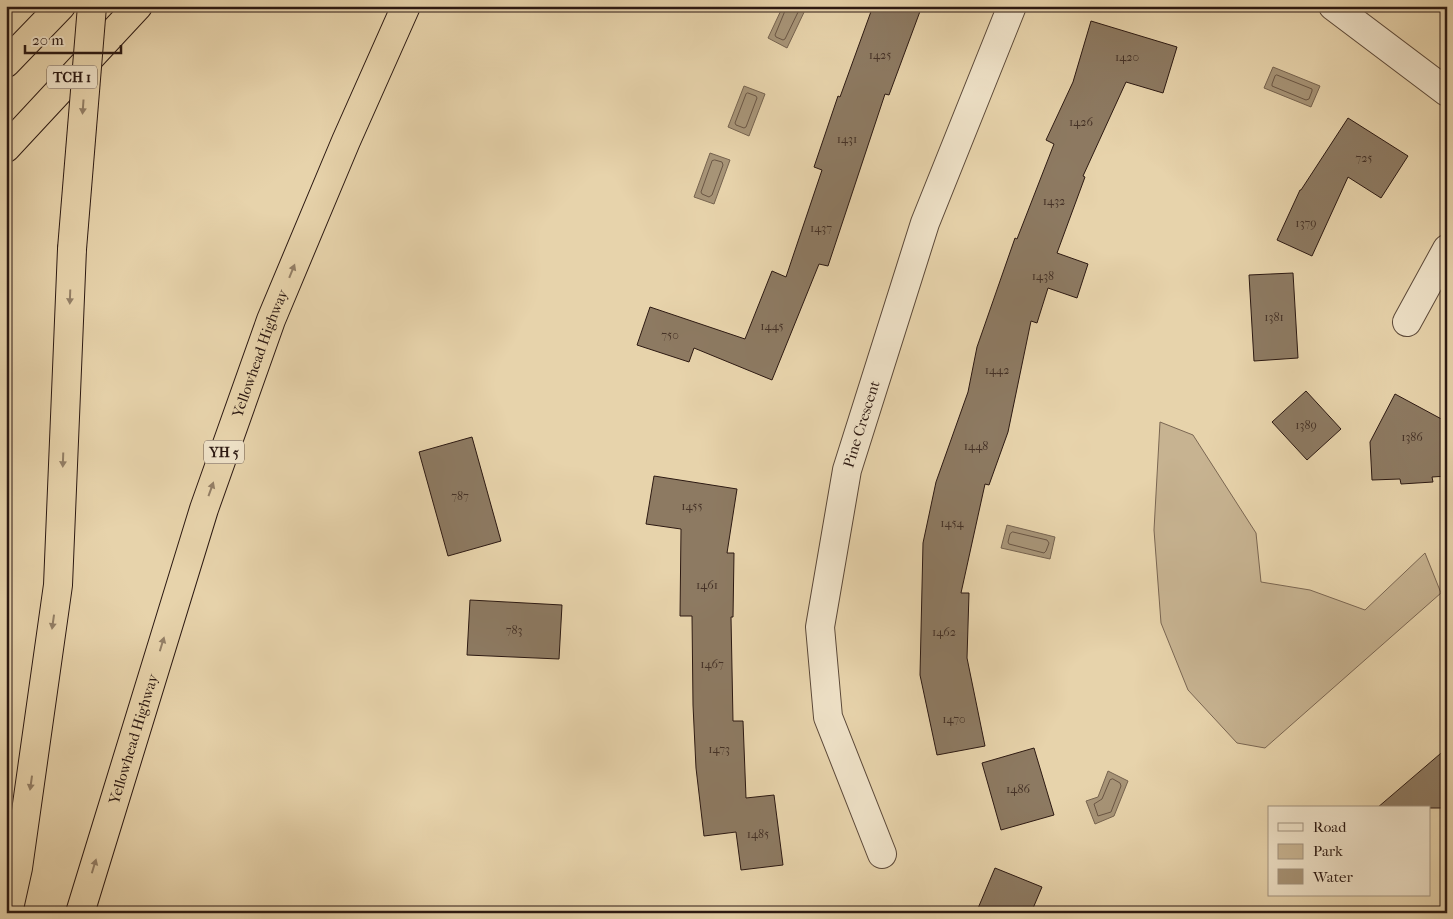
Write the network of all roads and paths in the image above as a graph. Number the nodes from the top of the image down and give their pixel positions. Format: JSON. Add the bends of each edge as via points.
{"nodes":[{"id":1,"x":61,"y":6,"type":"edge"},
{"id":2,"x":92,"y":6,"type":"edge"},
{"id":3,"x":138,"y":6,"type":"edge"},
{"id":4,"x":406,"y":6,"type":"edge"},
{"id":5,"x":1012,"y":6,"type":"edge"},
{"id":6,"x":1333,"y":6,"type":"edge"},
{"id":7,"x":6,"y":63,"type":"edge"},
{"id":8,"x":1447,"y":92,"type":"edge"},
{"id":9,"x":6,"y":148,"type":"edge"},
{"id":10,"x":1447,"y":249,"type":"edge"},
{"id":11,"x":1407,"y":322,"type":"dead end"},
{"id":12,"x":882,"y":854,"type":"dead end"},
{"id":13,"x":8,"y":913,"type":"edge"},
{"id":14,"x":80,"y":913,"type":"edge"}],
"edges":[{"from":1,"to":7,"type":"highway"},
{"from":2,"to":13,"type":"highway","one_way":true,"bridge":true,"via":[[72,249],[58,585],[18,868]]},
{"from":3,"to":9,"type":"highway","number":"TCH 1"},
{"from":14,"to":4,"type":"highway","name":"Yellowhead Highway","number":"YH 5","one_way":true,"via":[[204,509],[265,338]]},
{"from":5,"to":12,"type":"street","name":"Pine Crescent","via":[[925,223],[847,470],[820,627],[828,717]]},
{"from":6,"to":8,"type":"street"},
{"from":10,"to":11,"type":"street"}]}
